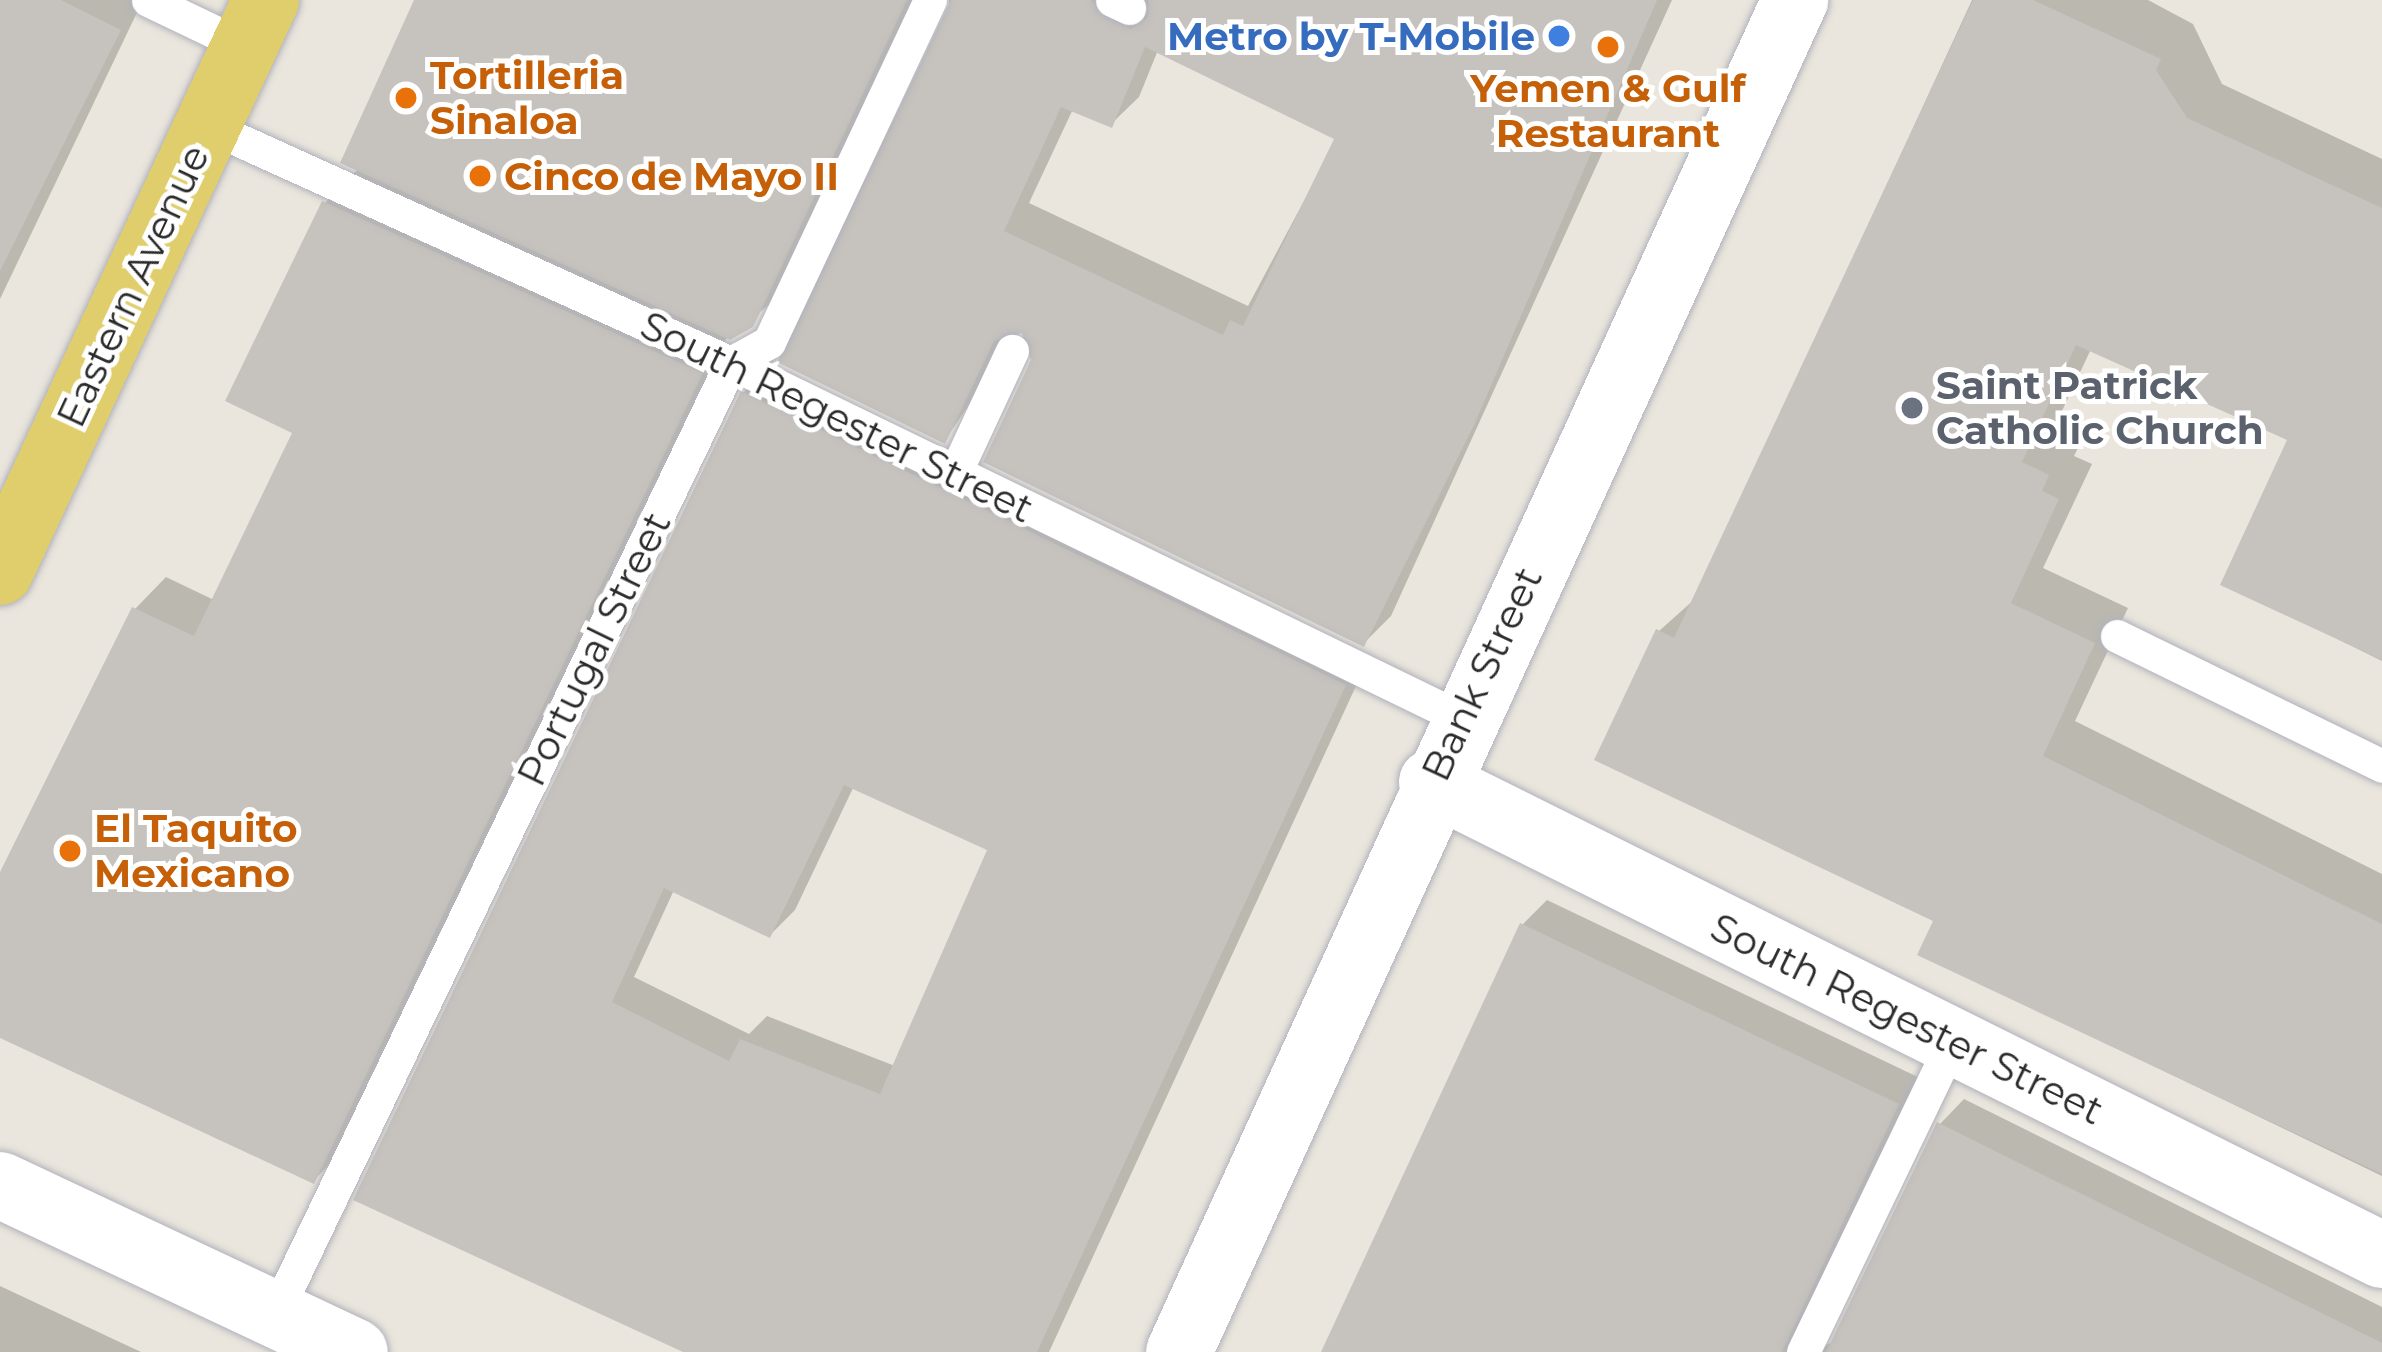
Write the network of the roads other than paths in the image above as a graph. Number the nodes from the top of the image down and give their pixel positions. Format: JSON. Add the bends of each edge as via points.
{"nodes":[{"id":1,"x":148,"y":0,"type":"edge"},
{"id":2,"x":930,"y":0,"type":"edge"},
{"id":3,"x":1795,"y":0,"type":"edge"},
{"id":4,"x":255,"y":23,"type":"edge"},
{"id":5,"x":208,"y":126,"type":"junction"},
{"id":6,"x":1012,"y":351,"type":"dead end"},
{"id":7,"x":731,"y":363,"type":"junction"},
{"id":8,"x":955,"y":472,"type":"junction"},
{"id":9,"x":0,"y":572,"type":"edge"},
{"id":10,"x":2117,"y":636,"type":"dead end"},
{"id":11,"x":1461,"y":718,"type":"junction"},
{"id":12,"x":2382,"y":766,"type":"edge"},
{"id":13,"x":1432,"y":782,"type":"junction"},
{"id":14,"x":1953,"y":1041,"type":"junction"},
{"id":15,"x":0,"y":1185,"type":"edge"},
{"id":16,"x":2382,"y":1255,"type":"edge"},
{"id":17,"x":275,"y":1314,"type":"junction"},
{"id":18,"x":356,"y":1352,"type":"edge"},
{"id":19,"x":1179,"y":1352,"type":"edge"},
{"id":20,"x":1803,"y":1352,"type":"edge"}],
"edges":[{"from":1,"to":4,"type":"lane"},
{"from":2,"to":7,"type":"lane","name":"Portugal Street","via":[[769,341]]},
{"from":3,"to":11,"type":"street","name":"Bank Street"},
{"from":4,"to":5,"type":"main road","name":"Eastern Avenue"},
{"from":5,"to":7,"type":"lane","name":"South Regester Street"},
{"from":5,"to":9,"type":"main road","name":"Eastern Avenue"},
{"from":6,"to":8,"type":"lane"},
{"from":7,"to":8,"type":"lane","name":"South Regester Street"},
{"from":7,"to":17,"type":"lane","name":"Portugal Street"},
{"from":8,"to":11,"type":"lane","name":"South Regester Street"},
{"from":10,"to":12,"type":"lane"},
{"from":11,"to":13,"type":"street","name":"Bank Street"},
{"from":13,"to":14,"type":"street","name":"South Regester Street"},
{"from":13,"to":19,"type":"street","name":"Bank Street"},
{"from":14,"to":16,"type":"street","name":"South Regester Street"},
{"from":14,"to":20,"type":"lane"},
{"from":15,"to":17,"type":"street"},
{"from":17,"to":18,"type":"street"}]}
